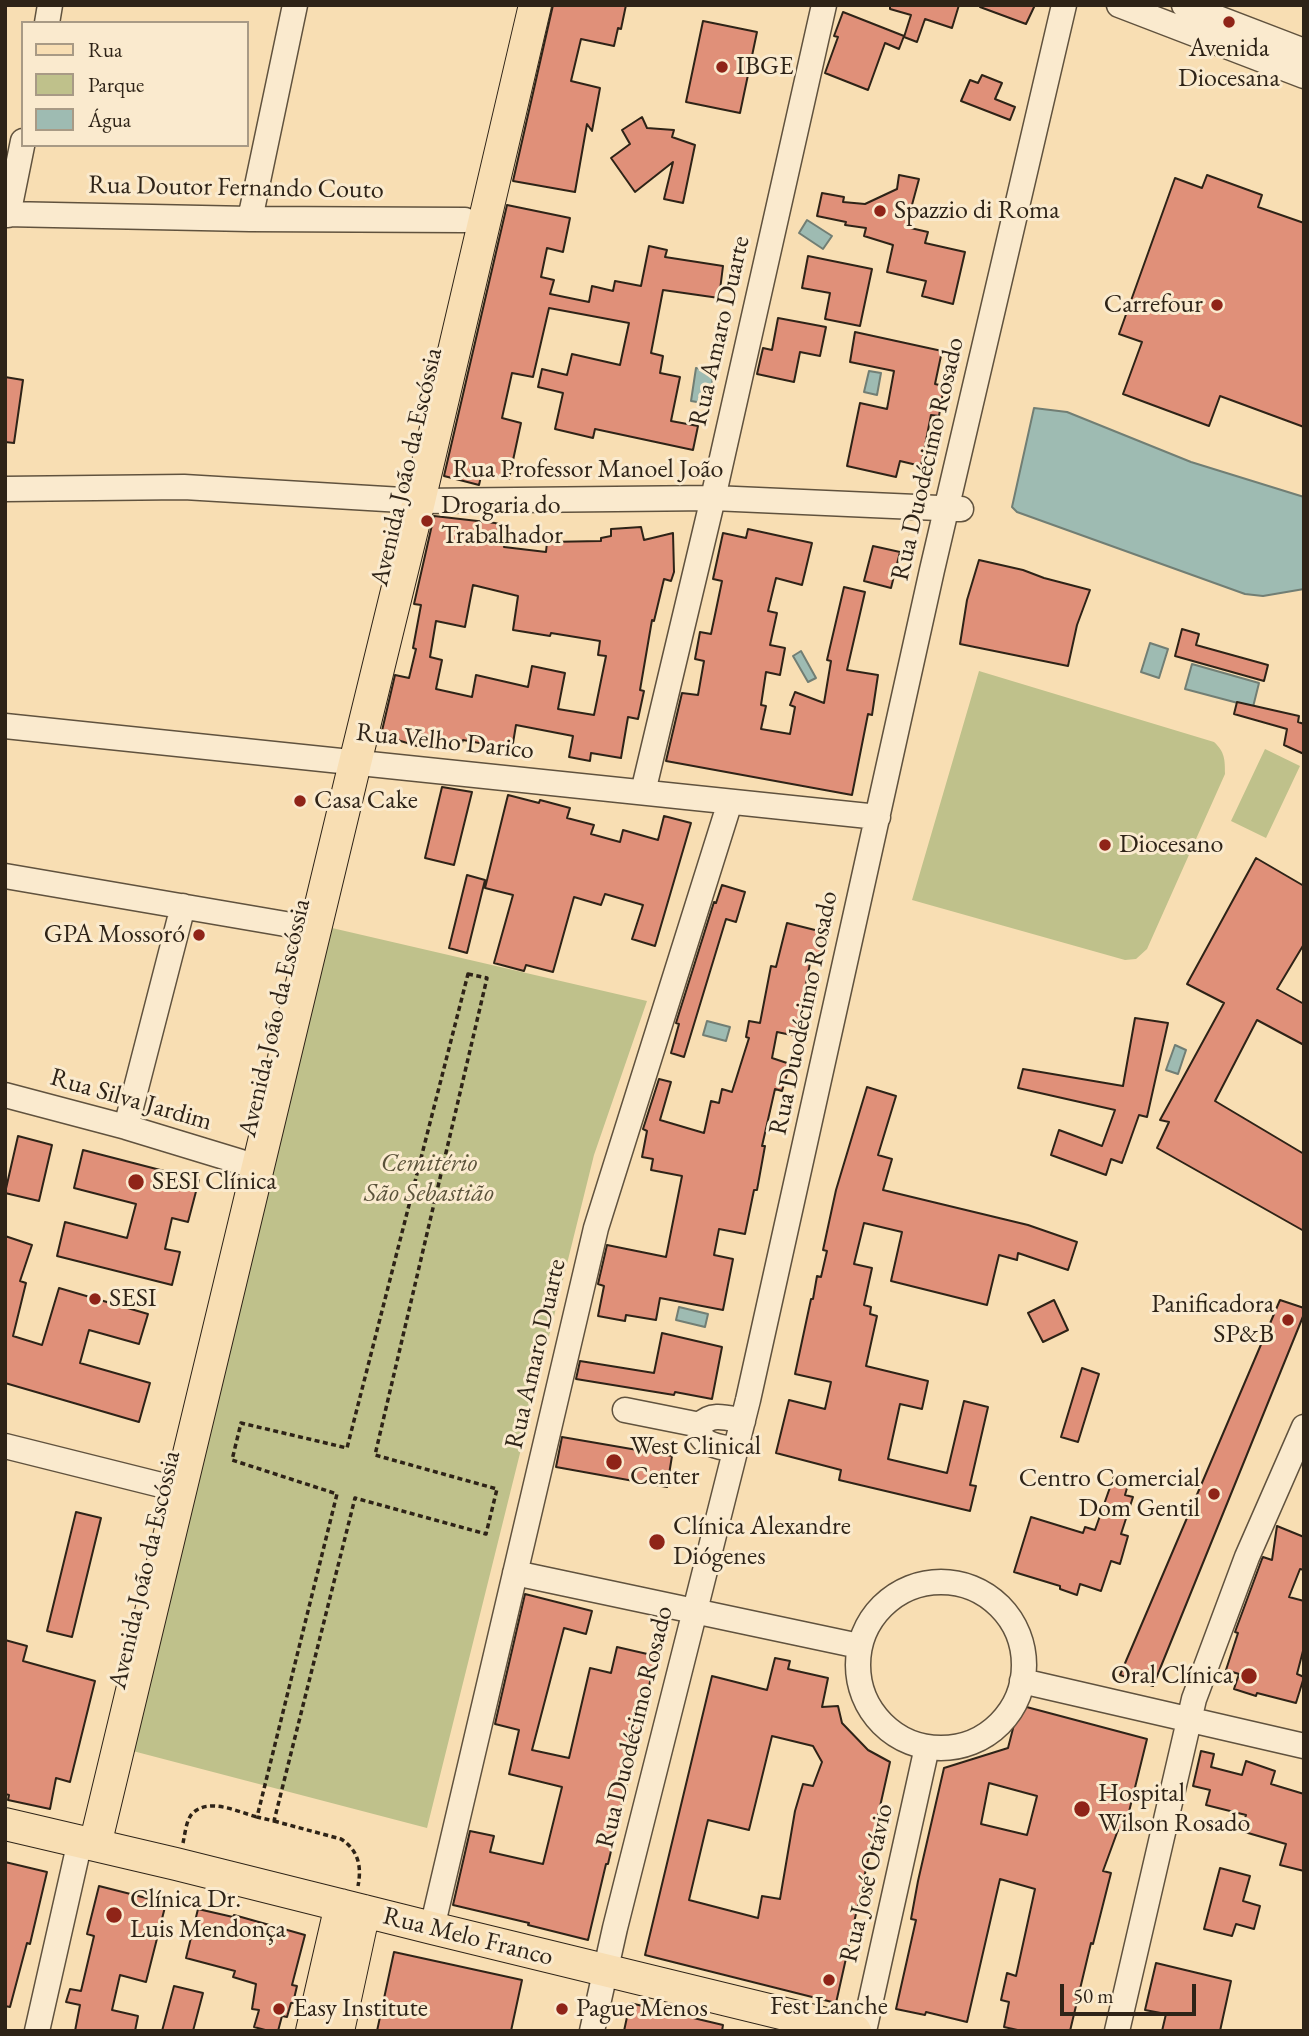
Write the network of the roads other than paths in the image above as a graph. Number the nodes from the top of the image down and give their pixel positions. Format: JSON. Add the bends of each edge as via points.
{"nodes":[{"id":1,"x":295,"y":5,"type":"edge"},
{"id":2,"x":513,"y":5,"type":"edge"},
{"id":3,"x":535,"y":5,"type":"edge"},
{"id":4,"x":824,"y":5,"type":"edge"},
{"id":5,"x":1064,"y":5,"type":"edge"},
{"id":6,"x":1080,"y":5,"type":"edge"},
{"id":7,"x":1119,"y":5,"type":"edge"},
{"id":8,"x":1184,"y":5,"type":"edge"},
{"id":9,"x":1304,"y":51,"type":"edge"},
{"id":10,"x":1304,"y":76,"type":"edge"},
{"id":11,"x":22,"y":147,"type":"edge"},
{"id":12,"x":7,"y":214,"type":"edge"},
{"id":13,"x":250,"y":219,"type":"junction"},
{"id":14,"x":465,"y":220,"type":"junction"},
{"id":15,"x":5,"y":489,"type":"edge"},
{"id":16,"x":713,"y":498,"type":"junction"},
{"id":17,"x":410,"y":500,"type":"junction"},
{"id":18,"x":954,"y":509,"type":"junction"},
{"id":19,"x":5,"y":726,"type":"edge"},
{"id":20,"x":345,"y":762,"type":"junction"},
{"id":21,"x":643,"y":792,"type":"junction"},
{"id":22,"x":730,"y":802,"type":"junction"},
{"id":23,"x":878,"y":817,"type":"junction"},
{"id":24,"x":5,"y":876,"type":"edge"},
{"id":25,"x":183,"y":906,"type":"junction"},
{"id":26,"x":297,"y":926,"type":"junction"},
{"id":27,"x":5,"y":1096,"type":"edge"},
{"id":28,"x":126,"y":1128,"type":"junction"},
{"id":29,"x":241,"y":1162,"type":"junction"},
{"id":30,"x":625,"y":1410,"type":"dead end"},
{"id":31,"x":743,"y":1421,"type":"junction"},
{"id":32,"x":700,"y":1425,"type":"junction"},
{"id":33,"x":1304,"y":1427,"type":"edge"},
{"id":34,"x":5,"y":1446,"type":"edge"},
{"id":35,"x":736,"y":1450,"type":"junction"},
{"id":36,"x":165,"y":1486,"type":"junction"},
{"id":37,"x":515,"y":1573,"type":"junction"},
{"id":38,"x":702,"y":1613,"type":"junction"},
{"id":39,"x":859,"y":1646,"type":"junction"},
{"id":40,"x":1022,"y":1681,"type":"junction"},
{"id":41,"x":1190,"y":1720,"type":"junction"},
{"id":42,"x":1304,"y":1746,"type":"edge"},
{"id":43,"x":927,"y":1747,"type":"junction"},
{"id":44,"x":5,"y":1824,"type":"edge"},
{"id":45,"x":88,"y":1843,"type":"junction"},
{"id":46,"x":352,"y":1908,"type":"junction"},
{"id":47,"x":432,"y":1928,"type":"junction"},
{"id":48,"x":614,"y":1973,"type":"junction"},
{"id":49,"x":37,"y":2031,"type":"edge"},
{"id":50,"x":312,"y":2031,"type":"edge"},
{"id":51,"x":338,"y":2031,"type":"edge"},
{"id":52,"x":592,"y":2031,"type":"edge"},
{"id":53,"x":608,"y":2031,"type":"edge"},
{"id":54,"x":855,"y":2031,"type":"edge"},
{"id":55,"x":864,"y":2031,"type":"edge"},
{"id":56,"x":1117,"y":2031,"type":"edge"}],
"edges":[{"from":1,"to":13,"type":"street"},
{"from":2,"to":14,"type":"main road","name":"Avenida João da Escóssia"},
{"from":3,"to":17,"type":"main road","name":"Avenida João da Escóssia"},
{"from":4,"to":16,"type":"street","name":"Rua Amaro Duarte"},
{"from":5,"to":18,"type":"street","name":"Rua Duodécimo Rosado"},
{"from":6,"to":18,"type":"street","name":"Rua Duodécimo Rosado"},
{"from":7,"to":10,"type":"street"},
{"from":8,"to":9,"type":"street"},
{"from":11,"to":12,"type":"street"},
{"from":12,"to":13,"type":"street","name":"Rua Doutor Fernando Couto"},
{"from":13,"to":14,"type":"street","name":"Rua Doutor Fernando Couto"},
{"from":14,"to":17,"type":"main road","name":"Avenida João da Escóssia"},
{"from":15,"to":17,"type":"street","name":"Rua Professor Manoel João","via":[[184,487]]},
{"from":16,"to":17,"type":"street","name":"Rua Professor Manoel João"},
{"from":16,"to":18,"type":"street","name":"Rua Professor Manoel João"},
{"from":16,"to":21,"type":"street","name":"Rua Amaro Duarte"},
{"from":17,"to":20,"type":"main road","name":"Avenida João da Escóssia"},
{"from":18,"to":23,"type":"street","name":"Rua Duodécimo Rosado","via":[[932,570]]},
{"from":18,"to":38,"type":"street","name":"Rua Duodécimo Rosado","via":[[753,1442]]},
{"from":19,"to":20,"type":"street","name":"Rua Velho Darico"},
{"from":20,"to":21,"type":"street","name":"Rua Velho Darico"},
{"from":20,"to":26,"type":"main road","name":"Avenida João da Escóssia"},
{"from":20,"to":45,"type":"main road","name":"Avenida João da Escóssia"},
{"from":21,"to":22,"type":"street","name":"Rua Velho Darico"},
{"from":22,"to":23,"type":"street","name":"Rua Velho Darico"},
{"from":22,"to":37,"type":"street","name":"Rua Amaro Duarte","via":[[596,1228]]},
{"from":23,"to":31,"type":"street","name":"Rua Duodécimo Rosado"},
{"from":24,"to":25,"type":"street"},
{"from":25,"to":26,"type":"street"},
{"from":25,"to":28,"type":"street"},
{"from":26,"to":29,"type":"main road","name":"Avenida João da Escóssia"},
{"from":27,"to":28,"type":"street","name":"Rua Silva Jardim"},
{"from":28,"to":29,"type":"street","name":"Rua Silva Jardim"},
{"from":29,"to":36,"type":"main road","name":"Avenida João da Escóssia"},
{"from":30,"to":32,"type":"street"},
{"from":31,"to":32,"type":"street","via":[[715,1416]]},
{"from":31,"to":35,"type":"street","name":"Rua Duodécimo Rosado"},
{"from":32,"to":35,"type":"street","via":[[703,1440]]},
{"from":33,"to":41,"type":"street","via":[[1247,1557]]},
{"from":34,"to":36,"type":"street"},
{"from":35,"to":38,"type":"street","name":"Rua Duodécimo Rosado"},
{"from":36,"to":45,"type":"main road","name":"Avenida João da Escóssia"},
{"from":37,"to":38,"type":"street"},
{"from":37,"to":47,"type":"street","name":"Rua Amaro Duarte"},
{"from":38,"to":39,"type":"street"},
{"from":38,"to":48,"type":"street","name":"Rua Duodécimo Rosado"},
{"from":39,"to":40,"type":"street","via":[[873,1615],[899,1592],[931,1581],[957,1583],[982,1592],[1008,1615],[1022,1646]]},
{"from":39,"to":43,"type":"street","via":[[858,1674],[872,1712],[902,1739]]},
{"from":40,"to":41,"type":"street"},
{"from":40,"to":43,"type":"street","via":[[1019,1695],[994,1729],[956,1747]]},
{"from":41,"to":42,"type":"street"},
{"from":41,"to":56,"type":"street"},
{"from":43,"to":55,"type":"street","name":"Rua José Otávio"},
{"from":44,"to":45,"type":"main road","name":"Rua Melo Franco"},
{"from":45,"to":46,"type":"main road","name":"Rua Melo Franco"},
{"from":45,"to":49,"type":"street","name":"Avenida João da Escóssia"},
{"from":46,"to":47,"type":"main road","name":"Rua Melo Franco"},
{"from":46,"to":50,"type":"main road"},
{"from":46,"to":51,"type":"main road"},
{"from":47,"to":48,"type":"main road","name":"Rua Melo Franco"},
{"from":48,"to":52,"type":"street","name":"Rua Duodécimo Rosado"},
{"from":48,"to":53,"type":"street","name":"Rua Duodécimo Rosado"},
{"from":48,"to":54,"type":"main road","name":"Rua Melo Franco"}]}
